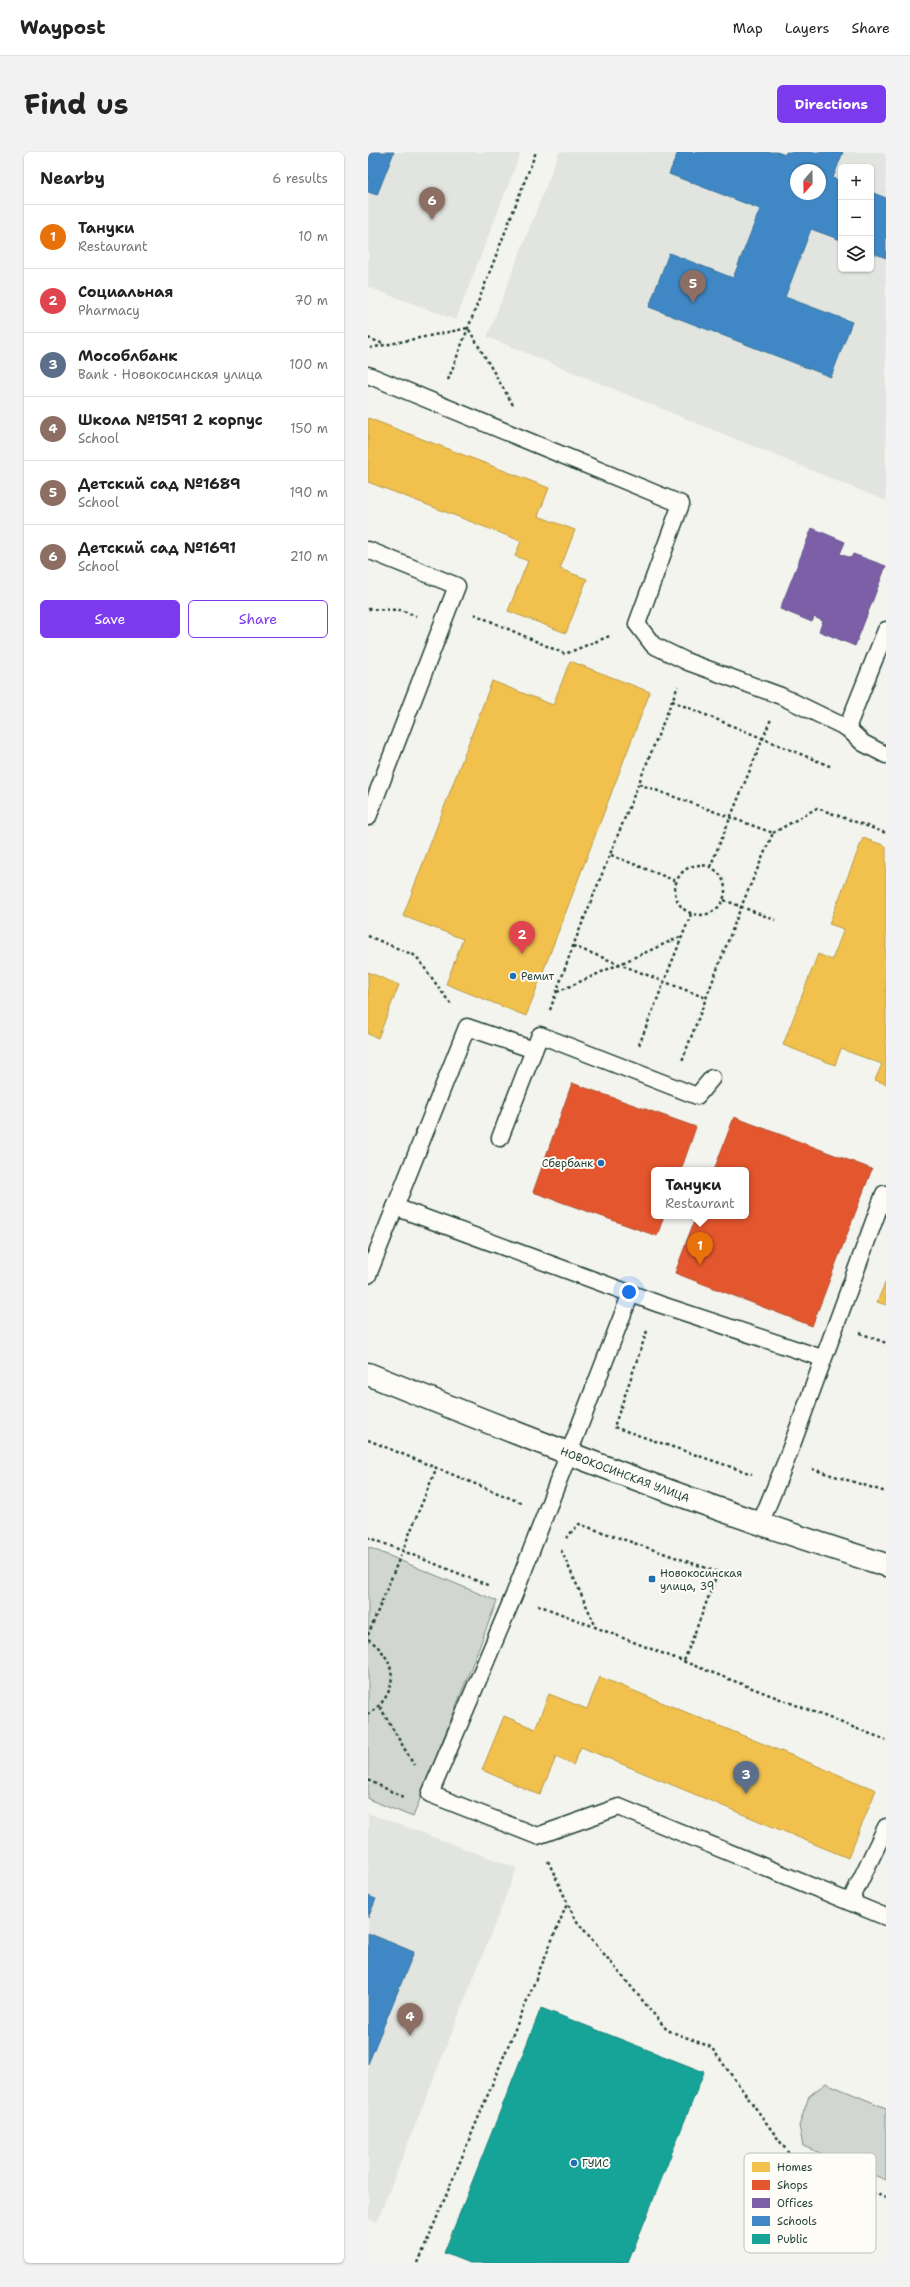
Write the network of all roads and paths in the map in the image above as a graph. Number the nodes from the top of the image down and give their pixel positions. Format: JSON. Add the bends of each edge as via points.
{"nodes":[{"id":1,"x":536,"y":152,"type":"edge"},
{"id":2,"x":468,"y":328,"type":"junction"},
{"id":3,"x":368,"y":338,"type":"edge"},
{"id":4,"x":386,"y":345,"type":"junction"},
{"id":5,"x":368,"y":348,"type":"edge"},
{"id":6,"x":368,"y":375,"type":"edge"},
{"id":7,"x":439,"y":405,"type":"junction"},
{"id":8,"x":534,"y":442,"type":"junction"},
{"id":9,"x":368,"y":550,"type":"edge"},
{"id":10,"x":450,"y":604,"type":"junction"},
{"id":11,"x":368,"y":609,"type":"edge"},
{"id":12,"x":637,"y":624,"type":"junction"},
{"id":13,"x":442,"y":625,"type":"junction"},
{"id":14,"x":886,"y":630,"type":"edge"},
{"id":15,"x":688,"y":662,"type":"junction"},
{"id":16,"x":781,"y":696,"type":"junction"},
{"id":17,"x":672,"y":701,"type":"junction"},
{"id":18,"x":847,"y":728,"type":"junction"},
{"id":19,"x":763,"y":739,"type":"junction"},
{"id":20,"x":886,"y":755,"type":"edge"},
{"id":21,"x":832,"y":766,"type":"dead end"},
{"id":22,"x":639,"y":784,"type":"junction"},
{"id":23,"x":368,"y":817,"type":"edge"},
{"id":24,"x":730,"y":818,"type":"junction"},
{"id":25,"x":773,"y":833,"type":"junction"},
{"id":26,"x":886,"y":833,"type":"edge"},
{"id":27,"x":611,"y":855,"type":"junction"},
{"id":28,"x":710,"y":867,"type":"junction"},
{"id":29,"x":676,"y":881,"type":"junction"},
{"id":30,"x":724,"y":900,"type":"junction"},
{"id":31,"x":742,"y":907,"type":"junction"},
{"id":32,"x":691,"y":914,"type":"junction"},
{"id":33,"x":775,"y":920,"type":"dead end"},
{"id":34,"x":368,"y":936,"type":"edge"},
{"id":35,"x":682,"y":936,"type":"junction"},
{"id":36,"x":573,"y":946,"type":"junction"},
{"id":37,"x":620,"y":964,"type":"junction"},
{"id":38,"x":664,"y":981,"type":"junction"},
{"id":39,"x":557,"y":992,"type":"junction"},
{"id":40,"x":706,"y":998,"type":"junction"},
{"id":41,"x":467,"y":1027,"type":"junction"},
{"id":42,"x":540,"y":1035,"type":"junction"},
{"id":43,"x":534,"y":1050,"type":"junction"},
{"id":44,"x":630,"y":1070,"type":"junction"},
{"id":45,"x":712,"y":1078,"type":"dead end"},
{"id":46,"x":672,"y":1086,"type":"junction"},
{"id":47,"x":500,"y":1138,"type":"dead end"},
{"id":48,"x":886,"y":1194,"type":"edge"},
{"id":49,"x":396,"y":1207,"type":"junction"},
{"id":50,"x":368,"y":1275,"type":"edge"},
{"id":51,"x":631,"y":1293,"type":"junction"},
{"id":52,"x":657,"y":1302,"type":"junction"},
{"id":53,"x":822,"y":1358,"type":"junction"},
{"id":54,"x":368,"y":1374,"type":"edge"},
{"id":55,"x":368,"y":1440,"type":"edge"},
{"id":56,"x":569,"y":1455,"type":"junction"},
{"id":57,"x":786,"y":1461,"type":"junction"},
{"id":58,"x":436,"y":1469,"type":"junction"},
{"id":59,"x":778,"y":1483,"type":"junction"},
{"id":60,"x":886,"y":1492,"type":"edge"},
{"id":61,"x":547,"y":1512,"type":"junction"},
{"id":62,"x":760,"y":1524,"type":"junction"},
{"id":63,"x":368,"y":1537,"type":"edge"},
{"id":64,"x":564,"y":1540,"type":"dead end"},
{"id":65,"x":559,"y":1546,"type":"dead end"},
{"id":66,"x":403,"y":1551,"type":"junction"},
{"id":67,"x":886,"y":1565,"type":"edge"},
{"id":68,"x":514,"y":1596,"type":"junction"},
{"id":69,"x":596,"y":1627,"type":"junction"},
{"id":70,"x":368,"y":1635,"type":"edge"},
{"id":71,"x":368,"y":1639,"type":"edge"},
{"id":72,"x":684,"y":1661,"type":"junction"},
{"id":73,"x":380,"y":1707,"type":"junction"},
{"id":74,"x":368,"y":1714,"type":"edge"},
{"id":75,"x":886,"y":1740,"type":"edge"},
{"id":76,"x":416,"y":1768,"type":"dead end"},
{"id":77,"x":886,"y":1827,"type":"edge"},
{"id":78,"x":537,"y":1836,"type":"junction"},
{"id":79,"x":850,"y":1902,"type":"junction"},
{"id":80,"x":568,"y":1904,"type":"junction"},
{"id":81,"x":886,"y":1917,"type":"edge"},
{"id":82,"x":788,"y":2153,"type":"edge"},
{"id":83,"x":876,"y":2194,"type":"edge"},
{"id":84,"x":886,"y":2198,"type":"edge"},
{"id":85,"x":418,"y":2263,"type":"edge"}],
"edges":[{"from":1,"to":2,"type":"path"},
{"from":2,"to":4,"type":"path"},
{"from":2,"to":7,"type":"path"},
{"from":2,"to":8,"type":"path"},
{"from":3,"to":4,"type":"path"},
{"from":4,"to":5,"type":"path"},
{"from":6,"to":7,"type":"lane"},
{"from":7,"to":8,"type":"lane"},
{"from":8,"to":12,"type":"lane","via":[[681,504]]},
{"from":9,"to":10,"type":"lane","via":[[456,586]]},
{"from":10,"to":12,"type":"path","via":[[565,654]]},
{"from":10,"to":13,"type":"lane"},
{"from":11,"to":13,"type":"path","via":[[401,610]]},
{"from":12,"to":15,"type":"lane","via":[[653,645]]},
{"from":13,"to":23,"type":"lane"},
{"from":14,"to":18,"type":"lane"},
{"from":15,"to":16,"type":"lane"},
{"from":15,"to":17,"type":"path"},
{"from":16,"to":18,"type":"lane"},
{"from":16,"to":19,"type":"path"},
{"from":17,"to":19,"type":"path"},
{"from":17,"to":22,"type":"path"},
{"from":18,"to":20,"type":"lane","via":[[863,743]]},
{"from":19,"to":21,"type":"path"},
{"from":19,"to":24,"type":"path"},
{"from":22,"to":24,"type":"path"},
{"from":22,"to":27,"type":"path"},
{"from":24,"to":25,"type":"path"},
{"from":24,"to":28,"type":"path"},
{"from":25,"to":26,"type":"path","via":[[817,808]]},
{"from":25,"to":31,"type":"path"},
{"from":27,"to":29,"type":"path"},
{"from":27,"to":36,"type":"path"},
{"from":28,"to":29,"type":"path","via":[[690,867],[682,872]]},
{"from":28,"to":30,"type":"path","via":[[724,880]]},
{"from":29,"to":32,"type":"path","via":[[674,890],[677,901],[682,909]]},
{"from":30,"to":31,"type":"path"},
{"from":30,"to":32,"type":"path","via":[[710,914]]},
{"from":31,"to":33,"type":"path"},
{"from":31,"to":40,"type":"path"},
{"from":32,"to":35,"type":"path"},
{"from":34,"to":41,"type":"path","via":[[416,956]]},
{"from":35,"to":37,"type":"path"},
{"from":35,"to":38,"type":"path"},
{"from":36,"to":37,"type":"path"},
{"from":36,"to":39,"type":"path"},
{"from":37,"to":38,"type":"path"},
{"from":37,"to":39,"type":"path"},
{"from":38,"to":40,"type":"path"},
{"from":38,"to":44,"type":"path"},
{"from":39,"to":42,"type":"path"},
{"from":40,"to":46,"type":"path"},
{"from":41,"to":43,"type":"lane"},
{"from":41,"to":49,"type":"lane"},
{"from":42,"to":43,"type":"lane"},
{"from":42,"to":44,"type":"lane"},
{"from":43,"to":47,"type":"lane"},
{"from":44,"to":46,"type":"lane"},
{"from":45,"to":46,"type":"lane","via":[[697,1096]]},
{"from":48,"to":53,"type":"lane"},
{"from":49,"to":50,"type":"lane"},
{"from":49,"to":51,"type":"lane"},
{"from":51,"to":52,"type":"lane"},
{"from":51,"to":56,"type":"lane"},
{"from":52,"to":53,"type":"lane"},
{"from":52,"to":59,"type":"path","via":[[614,1427]]},
{"from":53,"to":57,"type":"lane"},
{"from":54,"to":56,"type":"street","name":"НОВОКОСИНСКАЯ УЛИЦА"},
{"from":55,"to":58,"type":"path"},
{"from":56,"to":61,"type":"lane"},
{"from":56,"to":62,"type":"street","name":"НОВОКОСИНСКАЯ УЛИЦА"},
{"from":57,"to":59,"type":"lane"},
{"from":57,"to":60,"type":"path"},
{"from":58,"to":61,"type":"path"},
{"from":58,"to":66,"type":"path"},
{"from":59,"to":62,"type":"lane"},
{"from":61,"to":68,"type":"lane"},
{"from":62,"to":67,"type":"street","name":"НОВОКОСИНСКАЯ УЛИЦА"},
{"from":63,"to":66,"type":"path"},
{"from":64,"to":72,"type":"path","via":[[579,1524],[718,1572]]},
{"from":65,"to":69,"type":"path"},
{"from":66,"to":68,"type":"path"},
{"from":66,"to":70,"type":"path"},
{"from":68,"to":69,"type":"path"},
{"from":68,"to":78,"type":"lane","via":[[430,1794]]},
{"from":69,"to":72,"type":"path"},
{"from":71,"to":73,"type":"path","via":[[380,1648],[389,1661],[392,1678],[389,1694]]},
{"from":72,"to":75,"type":"path"},
{"from":73,"to":74,"type":"path"},
{"from":73,"to":76,"type":"path"},
{"from":77,"to":79,"type":"lane"},
{"from":78,"to":79,"type":"lane","via":[[618,1806]]},
{"from":78,"to":80,"type":"path"},
{"from":79,"to":81,"type":"lane"},
{"from":80,"to":82,"type":"path","via":[[575,1919],[667,2030],[711,2047]]},
{"from":80,"to":85,"type":"path"},
{"from":83,"to":84,"type":"path"}]}
